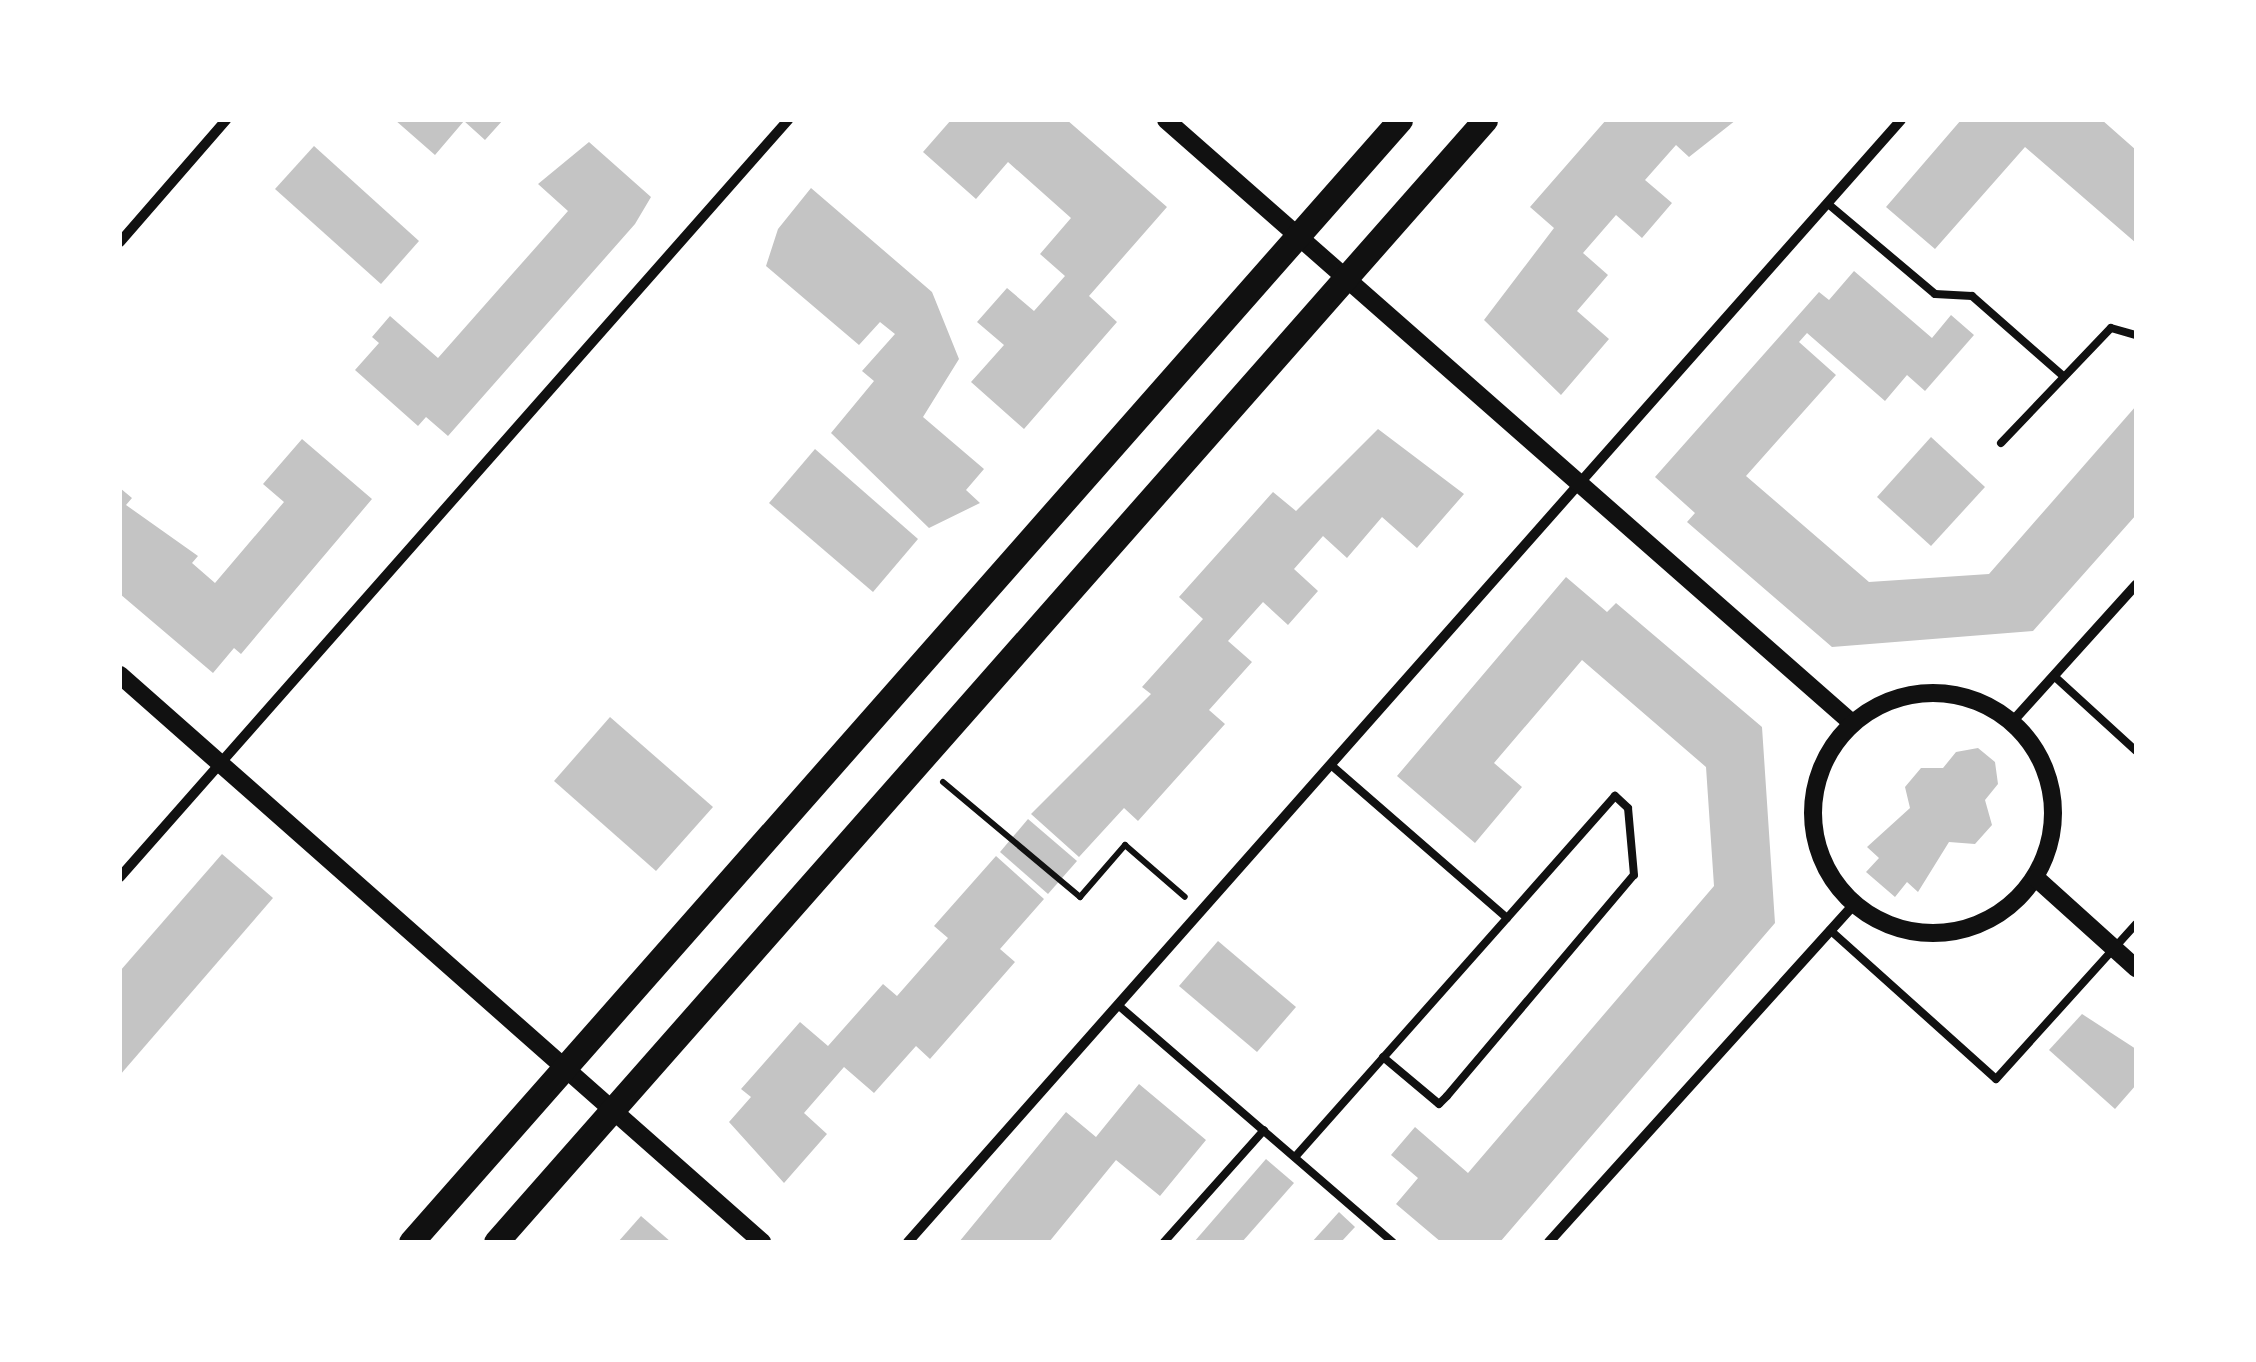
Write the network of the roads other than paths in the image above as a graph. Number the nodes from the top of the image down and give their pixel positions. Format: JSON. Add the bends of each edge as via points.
{"nodes":[{"id":1,"x":226,"y":120,"type":"edge"},
{"id":2,"x":788,"y":120,"type":"edge"},
{"id":3,"x":1166,"y":120,"type":"edge"},
{"id":4,"x":1400,"y":120,"type":"edge"},
{"id":5,"x":1485,"y":120,"type":"edge"},
{"id":6,"x":1901,"y":120,"type":"edge"},
{"id":7,"x":1828,"y":203,"type":"junction"},
{"id":8,"x":1299,"y":234,"type":"junction"},
{"id":9,"x":120,"y":242,"type":"edge"},
{"id":10,"x":1348,"y":279,"type":"junction"},
{"id":11,"x":2136,"y":335,"type":"edge"},
{"id":12,"x":2063,"y":376,"type":"junction"},
{"id":13,"x":2002,"y":443,"type":"dead end"},
{"id":14,"x":1579,"y":486,"type":"junction"},
{"id":15,"x":2136,"y":585,"type":"edge"},
{"id":16,"x":120,"y":675,"type":"edge"},
{"id":17,"x":2054,"y":676,"type":"junction"},
{"id":18,"x":2012,"y":722,"type":"junction"},
{"id":19,"x":1852,"y":723,"type":"junction"},
{"id":20,"x":2136,"y":751,"type":"edge"},
{"id":21,"x":220,"y":763,"type":"junction"},
{"id":22,"x":1331,"y":766,"type":"junction"},
{"id":23,"x":120,"y":877,"type":"edge"},
{"id":24,"x":2036,"y":878,"type":"junction"},
{"id":25,"x":1853,"y":906,"type":"junction"},
{"id":26,"x":1507,"y":918,"type":"junction"},
{"id":27,"x":2136,"y":924,"type":"edge"},
{"id":28,"x":1830,"y":930,"type":"junction"},
{"id":29,"x":2114,"y":949,"type":"junction"},
{"id":30,"x":2136,"y":968,"type":"edge"},
{"id":31,"x":1118,"y":1005,"type":"junction"},
{"id":32,"x":1383,"y":1057,"type":"junction"},
{"id":33,"x":564,"y":1069,"type":"junction"},
{"id":34,"x":611,"y":1112,"type":"junction"},
{"id":35,"x":1264,"y":1130,"type":"junction"},
{"id":36,"x":1295,"y":1157,"type":"junction"},
{"id":37,"x":411,"y":1242,"type":"edge"},
{"id":38,"x":496,"y":1242,"type":"edge"},
{"id":39,"x":762,"y":1242,"type":"edge"},
{"id":40,"x":908,"y":1242,"type":"edge"},
{"id":41,"x":1164,"y":1242,"type":"edge"},
{"id":42,"x":1393,"y":1242,"type":"edge"},
{"id":43,"x":1549,"y":1242,"type":"edge"}],
"edges":[{"from":1,"to":9,"type":"street"},
{"from":2,"to":21,"type":"street"},
{"from":3,"to":8,"type":"street"},
{"from":4,"to":8,"type":"main road"},
{"from":5,"to":10,"type":"main road"},
{"from":6,"to":7,"type":"street"},
{"from":7,"to":12,"type":"lane","via":[[1936,294],[1972,296]]},
{"from":7,"to":14,"type":"street"},
{"from":8,"to":10,"type":"street"},
{"from":8,"to":33,"type":"main road"},
{"from":10,"to":14,"type":"street"},
{"from":10,"to":34,"type":"main road"},
{"from":11,"to":12,"type":"lane","via":[[2111,328]]},
{"from":12,"to":13,"type":"lane"},
{"from":14,"to":19,"type":"street"},
{"from":14,"to":22,"type":"street"},
{"from":15,"to":17,"type":"street"},
{"from":16,"to":21,"type":"street"},
{"from":17,"to":18,"type":"street"},
{"from":17,"to":20,"type":"lane"},
{"from":18,"to":19,"type":"street","via":[[1983,703],[1915,694]]},
{"from":18,"to":24,"type":"street","via":[[2035,748],[2054,812]]},
{"from":19,"to":25,"type":"street","via":[[1813,794],[1827,874]]},
{"from":21,"to":23,"type":"street"},
{"from":21,"to":33,"type":"street"},
{"from":22,"to":26,"type":"lane"},
{"from":22,"to":31,"type":"street"},
{"from":24,"to":25,"type":"street","via":[[1971,929],[1916,932]]},
{"from":24,"to":29,"type":"street"},
{"from":25,"to":28,"type":"street"},
{"from":26,"to":32,"type":"lane"},
{"from":26,"to":32,"type":"lane","via":[[1615,796],[1628,808],[1634,875],[1447,1096],[1439,1104]]},
{"from":27,"to":29,"type":"lane"},
{"from":28,"to":29,"type":"lane","via":[[1996,1078]]},
{"from":28,"to":43,"type":"street"},
{"from":29,"to":30,"type":"street"},
{"from":31,"to":35,"type":"lane"},
{"from":31,"to":40,"type":"street"},
{"from":32,"to":36,"type":"lane"},
{"from":33,"to":34,"type":"street"},
{"from":33,"to":37,"type":"main road"},
{"from":34,"to":38,"type":"main road"},
{"from":34,"to":39,"type":"street"},
{"from":35,"to":36,"type":"lane"},
{"from":35,"to":41,"type":"lane"},
{"from":36,"to":42,"type":"lane"}]}
